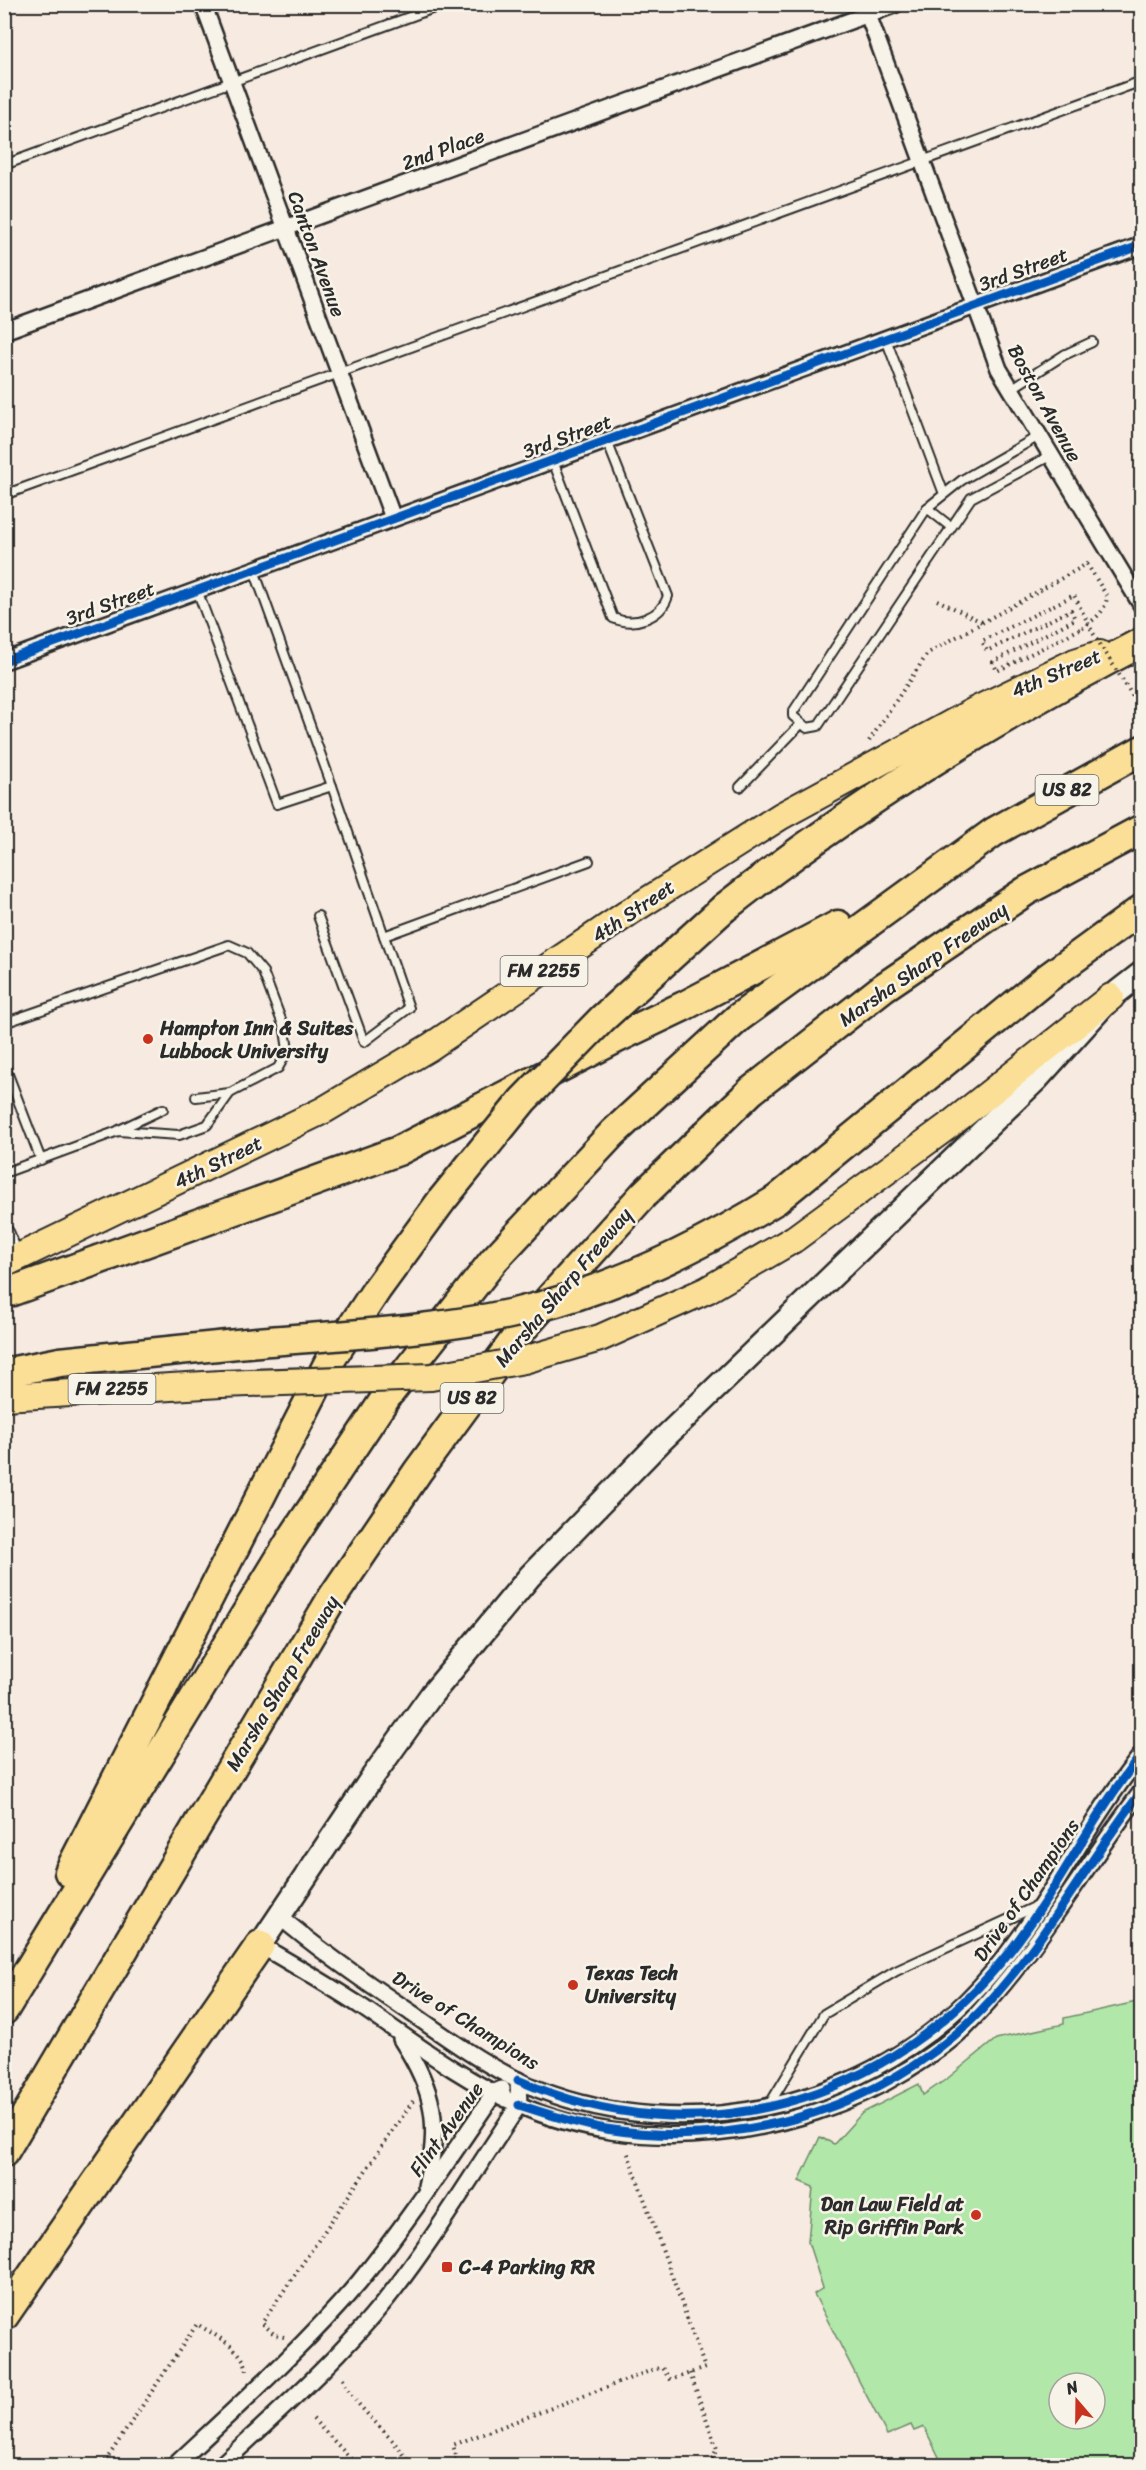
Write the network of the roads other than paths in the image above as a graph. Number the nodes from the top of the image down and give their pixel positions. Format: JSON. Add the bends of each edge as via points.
{"nodes":[{"id":1,"x":203,"y":4,"type":"edge"},
{"id":2,"x":445,"y":4,"type":"edge"},
{"id":3,"x":896,"y":4,"type":"edge"},
{"id":4,"x":866,"y":10,"type":"edge"},
{"id":5,"x":1142,"y":81,"type":"edge"},
{"id":6,"x":231,"y":83,"type":"junction"},
{"id":7,"x":921,"y":162,"type":"junction"},
{"id":8,"x":4,"y":165,"type":"edge"},
{"id":9,"x":285,"y":229,"type":"junction"},
{"id":10,"x":1142,"y":245,"type":"edge"},
{"id":11,"x":974,"y":307,"type":"junction"},
{"id":12,"x":4,"y":331,"type":"edge"},
{"id":13,"x":886,"y":339,"type":"junction"},
{"id":14,"x":1092,"y":342,"type":"dead end"},
{"id":15,"x":339,"y":374,"type":"junction"},
{"id":16,"x":1011,"y":388,"type":"junction"},
{"id":17,"x":1039,"y":436,"type":"junction"},
{"id":18,"x":607,"y":441,"type":"junction"},
{"id":19,"x":1050,"y":456,"type":"junction"},
{"id":20,"x":553,"y":460,"type":"junction"},
{"id":21,"x":944,"y":494,"type":"junction"},
{"id":22,"x":4,"y":495,"type":"edge"},
{"id":23,"x":927,"y":508,"type":"junction"},
{"id":24,"x":393,"y":518,"type":"junction"},
{"id":25,"x":951,"y":527,"type":"junction"},
{"id":26,"x":254,"y":570,"type":"junction"},
{"id":27,"x":197,"y":590,"type":"junction"},
{"id":28,"x":1142,"y":606,"type":"edge"},
{"id":29,"x":1142,"y":641,"type":"edge"},
{"id":30,"x":4,"y":661,"type":"edge"},
{"id":31,"x":801,"y":724,"type":"junction"},
{"id":32,"x":1142,"y":750,"type":"edge"},
{"id":33,"x":332,"y":786,"type":"junction"},
{"id":34,"x":740,"y":787,"type":"dead end"},
{"id":35,"x":1142,"y":829,"type":"edge"},
{"id":36,"x":994,"y":832,"type":"junction"},
{"id":37,"x":589,"y":861,"type":"dead end"},
{"id":38,"x":1142,"y":909,"type":"edge"},
{"id":39,"x":318,"y":916,"type":"dead end"},
{"id":40,"x":384,"y":936,"type":"junction"},
{"id":41,"x":1142,"y":973,"type":"edge"},
{"id":42,"x":1111,"y":997,"type":"junction"},
{"id":43,"x":4,"y":1023,"type":"edge"},
{"id":44,"x":4,"y":1064,"type":"edge"},
{"id":45,"x":230,"y":1093,"type":"junction"},
{"id":46,"x":196,"y":1097,"type":"dead end"},
{"id":47,"x":163,"y":1109,"type":"dead end"},
{"id":48,"x":118,"y":1131,"type":"junction"},
{"id":49,"x":41,"y":1160,"type":"junction"},
{"id":50,"x":4,"y":1173,"type":"edge"},
{"id":51,"x":4,"y":1235,"type":"edge"},
{"id":52,"x":9,"y":1262,"type":"edge"},
{"id":53,"x":4,"y":1294,"type":"edge"},
{"id":54,"x":4,"y":1373,"type":"edge"},
{"id":55,"x":4,"y":1396,"type":"edge"},
{"id":56,"x":1142,"y":1754,"type":"edge"},
{"id":57,"x":1142,"y":1791,"type":"edge"},
{"id":58,"x":1045,"y":1902,"type":"junction"},
{"id":59,"x":279,"y":1916,"type":"junction"},
{"id":60,"x":260,"y":1945,"type":"junction"},
{"id":61,"x":4,"y":1999,"type":"edge"},
{"id":62,"x":4,"y":2010,"type":"edge"},
{"id":63,"x":396,"y":2031,"type":"junction"},
{"id":64,"x":518,"y":2080,"type":"junction"},
{"id":65,"x":495,"y":2092,"type":"junction"},
{"id":66,"x":519,"y":2105,"type":"junction"},
{"id":67,"x":768,"y":2106,"type":"junction"},
{"id":68,"x":4,"y":2152,"type":"edge"},
{"id":69,"x":424,"y":2194,"type":"junction"},
{"id":70,"x":4,"y":2316,"type":"edge"},
{"id":71,"x":174,"y":2466,"type":"edge"},
{"id":72,"x":220,"y":2466,"type":"edge"}],
"edges":[{"from":1,"to":6,"type":"street","name":"Canton Avenue"},
{"from":2,"to":6,"type":"lane"},
{"from":3,"to":4,"type":"street","name":"2nd Place"},
{"from":4,"to":7,"type":"street","name":"Boston Avenue"},
{"from":4,"to":9,"type":"street","name":"2nd Place"},
{"from":5,"to":7,"type":"lane"},
{"from":6,"to":8,"type":"lane"},
{"from":6,"to":9,"type":"street","name":"Canton Avenue"},
{"from":7,"to":11,"type":"street","name":"Boston Avenue"},
{"from":7,"to":15,"type":"lane"},
{"from":9,"to":12,"type":"street","name":"2nd Place"},
{"from":9,"to":15,"type":"street","name":"Canton Avenue"},
{"from":10,"to":11,"type":"street","name":"3rd Street"},
{"from":11,"to":13,"type":"street","name":"3rd Street"},
{"from":11,"to":16,"type":"street","name":"Boston Avenue","via":[[999,369]]},
{"from":13,"to":18,"type":"street","name":"3rd Street"},
{"from":13,"to":21,"type":"lane"},
{"from":14,"to":16,"type":"lane"},
{"from":15,"to":22,"type":"lane"},
{"from":15,"to":24,"type":"street","name":"Canton Avenue"},
{"from":16,"to":17,"type":"street","name":"Boston Avenue"},
{"from":17,"to":19,"type":"street","name":"Boston Avenue"},
{"from":17,"to":21,"type":"lane"},
{"from":18,"to":20,"type":"street","name":"3rd Street"},
{"from":18,"to":20,"type":"lane","via":[[668,596],[664,608],[656,615],[624,623],[613,618]]},
{"from":19,"to":25,"type":"lane","via":[[971,498]]},
{"from":19,"to":28,"type":"street","name":"Boston Avenue"},
{"from":20,"to":24,"type":"street","name":"3rd Street"},
{"from":21,"to":23,"type":"lane"},
{"from":23,"to":25,"type":"lane"},
{"from":23,"to":31,"type":"lane","via":[[793,712]]},
{"from":24,"to":26,"type":"street","name":"3rd Street"},
{"from":25,"to":31,"type":"lane","via":[[818,726],[807,728]]},
{"from":26,"to":27,"type":"street","name":"3rd Street"},
{"from":26,"to":33,"type":"lane"},
{"from":27,"to":30,"type":"street","name":"3rd Street"},
{"from":27,"to":33,"type":"lane","via":[[277,804]]},
{"from":29,"to":52,"type":"main road","name":"4th Street","number":"FM 2255","via":[[1076,662],[891,754],[741,841],[430,1047],[324,1110]]},
{"from":29,"to":61,"type":"highway","bridge":true,"via":[[1034,700],[926,766],[785,860],[724,908],[603,1018],[523,1100],[442,1200],[329,1362]]},
{"from":31,"to":34,"type":"lane"},
{"from":32,"to":36,"type":"highway","number":"US 82"},
{"from":33,"to":40,"type":"lane"},
{"from":35,"to":68,"type":"highway","name":"Marsha Sharp Freeway","number":"US 82","via":[[1007,904],[884,987],[751,1091],[644,1194],[524,1327],[332,1598]]},
{"from":36,"to":53,"type":"highway","via":[[812,941],[398,1151]]},
{"from":36,"to":62,"type":"highway","number":"US 82","via":[[738,1018],[613,1133],[494,1260],[387,1396],[291,1540]]},
{"from":37,"to":40,"type":"lane"},
{"from":38,"to":54,"type":"highway","bridge":true,"via":[[1046,979],[776,1200],[725,1232],[621,1281],[515,1313],[428,1327],[60,1362]]},
{"from":39,"to":40,"type":"lane","via":[[364,1042],[409,1008]]},
{"from":41,"to":42,"type":"main road"},
{"from":42,"to":55,"type":"main road","number":"FM 2255","bridge":true,"via":[[952,1123],[794,1239],[697,1294],[600,1338],[524,1360],[431,1377]]},
{"from":42,"to":59,"type":"main road","via":[[1038,1078],[661,1441],[530,1576],[432,1694]]},
{"from":43,"to":45,"type":"lane","via":[[229,945],[247,953],[263,972],[285,1030],[288,1050],[278,1068]]},
{"from":44,"to":49,"type":"lane"},
{"from":45,"to":46,"type":"lane"},
{"from":45,"to":48,"type":"lane","via":[[207,1125],[179,1135]]},
{"from":47,"to":48,"type":"lane"},
{"from":48,"to":49,"type":"lane"},
{"from":49,"to":50,"type":"lane"},
{"from":51,"to":52,"type":"street"},
{"from":56,"to":58,"type":"street","name":"Drive of Champions"},
{"from":57,"to":66,"type":"street","name":"Drive of Champions","via":[[1024,1961],[991,2000],[960,2032],[889,2081],[779,2124],[696,2134],[604,2129]]},
{"from":58,"to":67,"type":"street","name":"Drive of Champions","via":[[1011,1950],[966,2002],[913,2045],[863,2074],[823,2091]]},
{"from":58,"to":67,"type":"lane","via":[[896,1971],[824,2014]]},
{"from":59,"to":60,"type":"main road"},
{"from":59,"to":64,"type":"street","name":"Drive of Champions","via":[[434,2029]]},
{"from":60,"to":63,"type":"street","name":"Drive of Champions"},
{"from":60,"to":70,"type":"highway"},
{"from":63,"to":65,"type":"street","name":"Drive of Champions"},
{"from":63,"to":69,"type":"street","via":[[423,2076],[434,2110],[434,2142]]},
{"from":64,"to":65,"type":"street","name":"Flint Avenue"},
{"from":64,"to":66,"type":"street"},
{"from":64,"to":67,"type":"street","name":"Drive of Champions","via":[[561,2097],[629,2113],[714,2116]]},
{"from":65,"to":66,"type":"street","name":"Drive of Champions"},
{"from":65,"to":69,"type":"street","name":"Flint Avenue"},
{"from":66,"to":72,"type":"street","via":[[408,2272],[383,2303],[307,2385]]},
{"from":69,"to":71,"type":"street","name":"Flint Avenue","via":[[379,2256],[331,2312],[261,2385]]}]}
